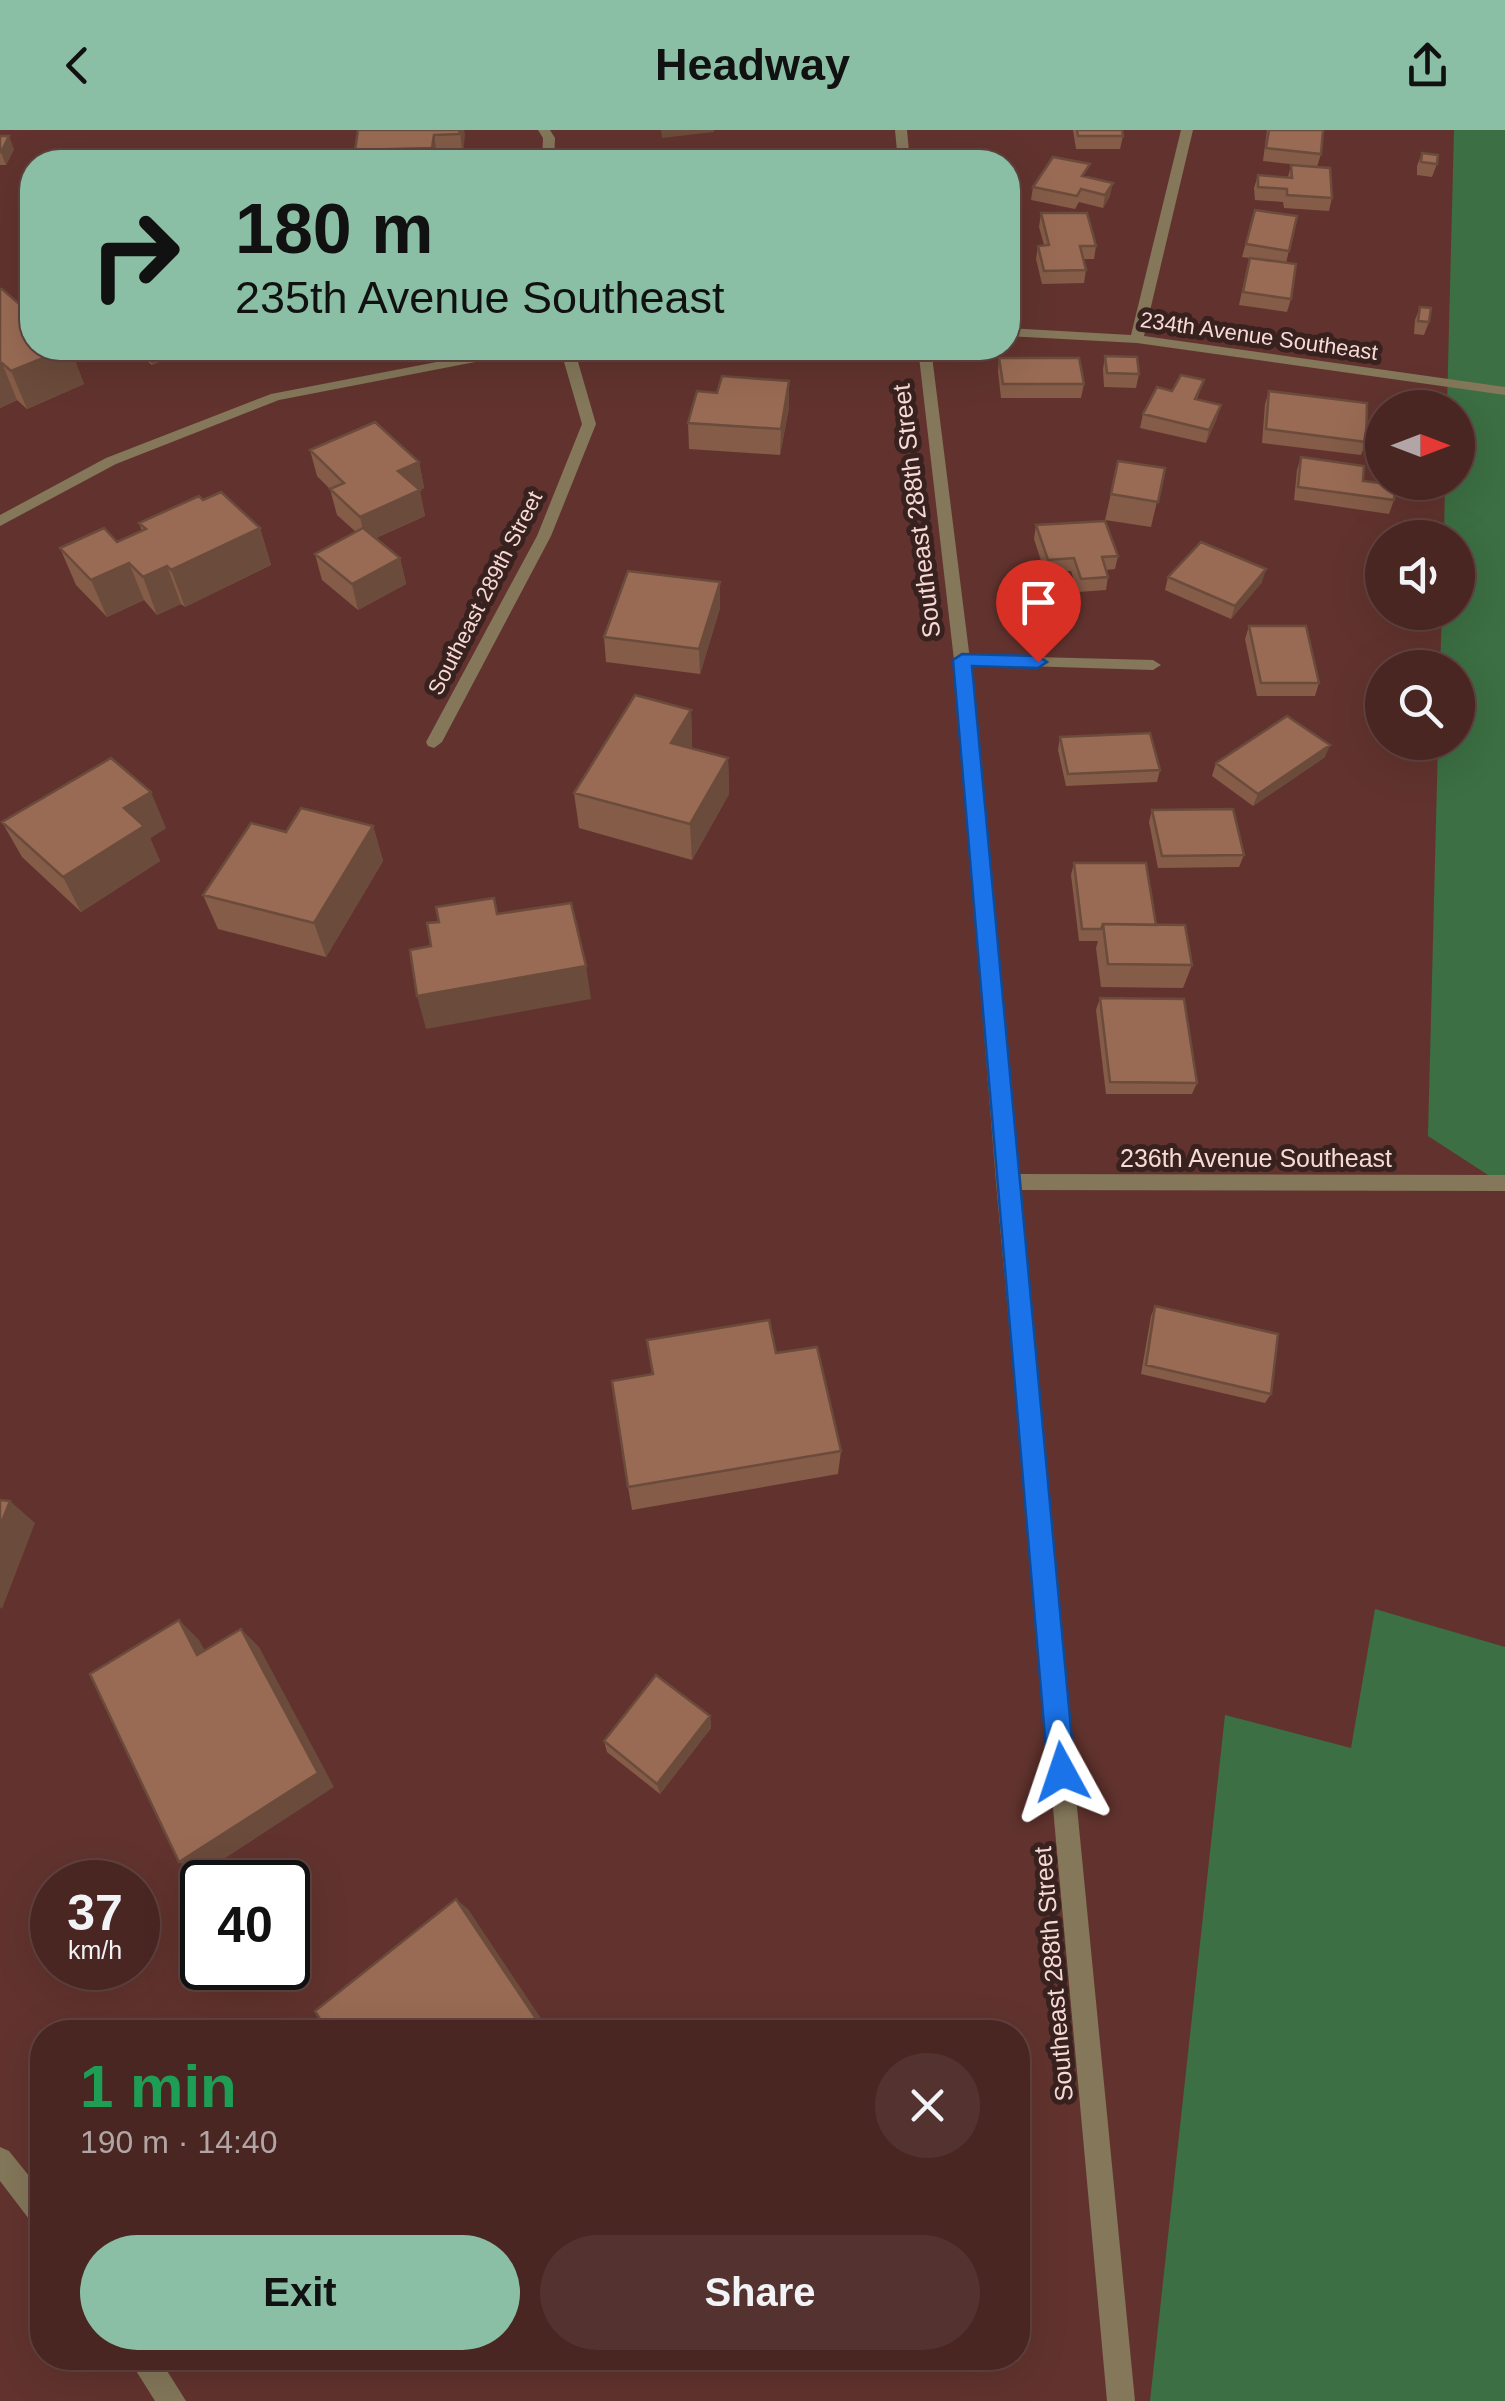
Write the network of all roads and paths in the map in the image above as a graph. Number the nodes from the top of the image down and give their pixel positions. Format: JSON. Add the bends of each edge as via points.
{"nodes":[{"id":1,"x":1186,"y":130,"type":"edge"},
{"id":2,"x":1020,"y":333,"type":"edge"},
{"id":3,"x":1137,"y":339,"type":"junction"},
{"id":4,"x":466,"y":360,"type":"edge"},
{"id":5,"x":571,"y":360,"type":"edge"},
{"id":6,"x":925,"y":360,"type":"edge"},
{"id":7,"x":1505,"y":391,"type":"edge"},
{"id":8,"x":0,"y":522,"type":"edge"},
{"id":9,"x":962,"y":660,"type":"junction"},
{"id":10,"x":1153,"y":664,"type":"dead end"},
{"id":11,"x":434,"y":742,"type":"dead end"},
{"id":12,"x":1006,"y":1182,"type":"junction"},
{"id":13,"x":1505,"y":1183,"type":"edge"},
{"id":14,"x":0,"y":2160,"type":"edge"},
{"id":15,"x":30,"y":2198,"type":"edge"},
{"id":16,"x":150,"y":2370,"type":"edge"},
{"id":17,"x":172,"y":2401,"type":"edge"},
{"id":18,"x":1120,"y":2401,"type":"edge"}],
"edges":[{"from":1,"to":3,"type":"street"},
{"from":2,"to":3,"type":"street","name":"234th Avenue Southeast"},
{"from":3,"to":7,"type":"street","name":"234th Avenue Southeast"},
{"from":4,"to":8,"type":"street","via":[[276,397],[111,462]]},
{"from":5,"to":11,"type":"street","name":"Southeast 289th Street","via":[[588,424],[544,536]]},
{"from":6,"to":9,"type":"street","name":"Southeast 288th Street"},
{"from":9,"to":10,"type":"street"},
{"from":9,"to":12,"type":"street","name":"Southeast 288th Street"},
{"from":12,"to":13,"type":"street","name":"236th Avenue Southeast"},
{"from":12,"to":18,"type":"street","name":"Southeast 288th Street"},
{"from":14,"to":15,"type":"street"},
{"from":16,"to":17,"type":"street"}]}
